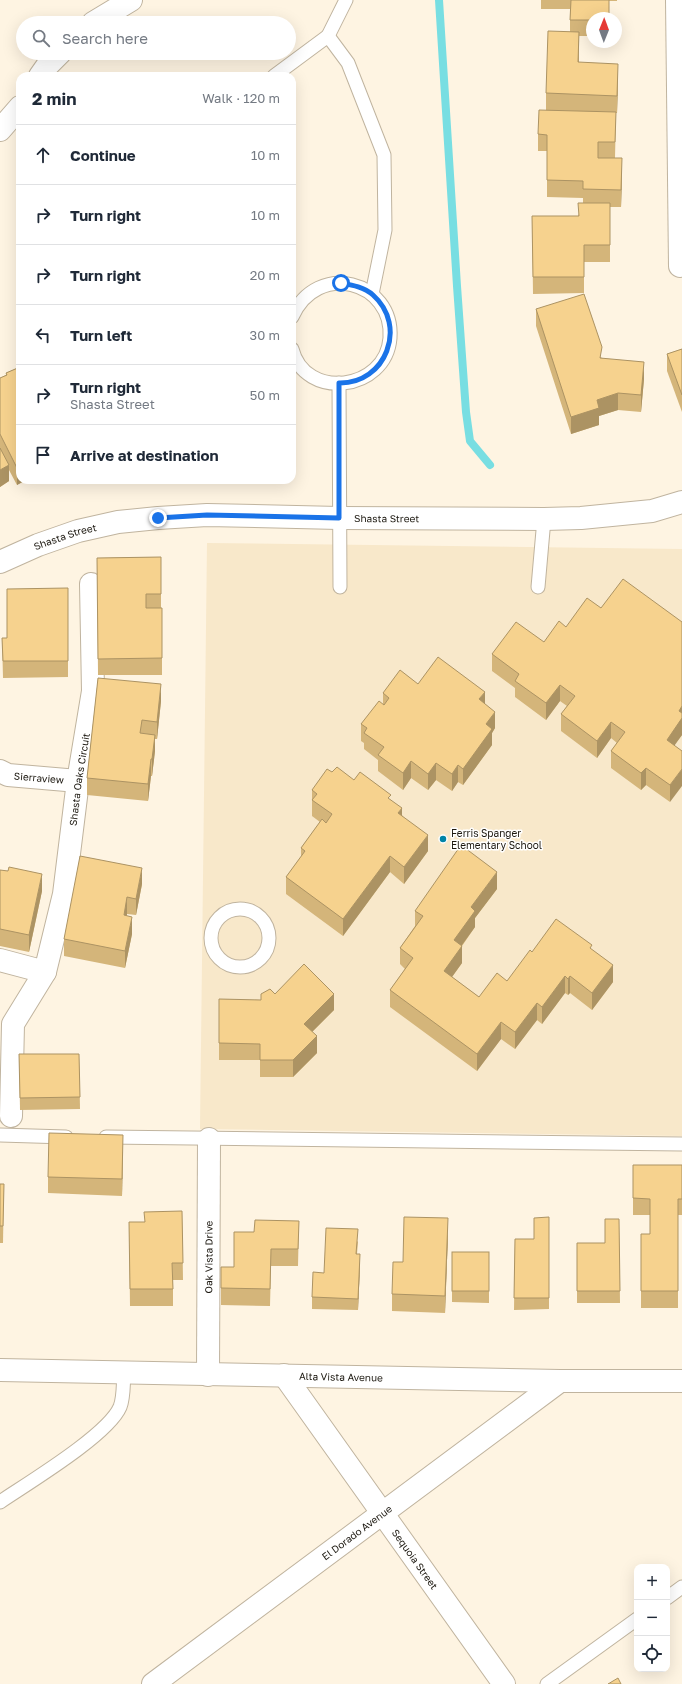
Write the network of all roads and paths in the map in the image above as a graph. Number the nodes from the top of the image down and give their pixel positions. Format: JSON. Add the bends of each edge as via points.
{"nodes":[{"id":1,"x":346,"y":0,"type":"edge"},
{"id":2,"x":677,"y":0,"type":"edge"},
{"id":3,"x":125,"y":1,"type":"edge"},
{"id":4,"x":103,"y":16,"type":"edge"},
{"id":5,"x":328,"y":36,"type":"junction"},
{"id":6,"x":53,"y":60,"type":"edge"},
{"id":7,"x":296,"y":60,"type":"edge"},
{"id":8,"x":296,"y":60,"type":"edge"},
{"id":9,"x":43,"y":72,"type":"edge"},
{"id":10,"x":279,"y":72,"type":"edge"},
{"id":11,"x":16,"y":112,"type":"edge"},
{"id":12,"x":0,"y":130,"type":"edge"},
{"id":13,"x":680,"y":266,"type":"dead end"},
{"id":14,"x":372,"y":294,"type":"junction"},
{"id":15,"x":296,"y":307,"type":"edge"},
{"id":16,"x":296,"y":359,"type":"edge"},
{"id":17,"x":339,"y":383,"type":"junction"},
{"id":18,"x":682,"y":502,"type":"edge"},
{"id":19,"x":339,"y":518,"type":"junction"},
{"id":20,"x":544,"y":519,"type":"junction"},
{"id":21,"x":0,"y":562,"type":"edge"},
{"id":22,"x":90,"y":584,"type":"dead end"},
{"id":23,"x":340,"y":587,"type":"dead end"},
{"id":24,"x":538,"y":587,"type":"dead end"},
{"id":25,"x":0,"y":771,"type":"edge"},
{"id":26,"x":78,"y":781,"type":"junction"},
{"id":27,"x":0,"y":960,"type":"edge"},
{"id":28,"x":252,"y":965,"type":"joint"},
{"id":29,"x":45,"y":972,"type":"junction"},
{"id":30,"x":11,"y":1116,"type":"dead end"},
{"id":31,"x":0,"y":1135,"type":"edge"},
{"id":32,"x":77,"y":1137,"type":"edge"},
{"id":33,"x":93,"y":1137,"type":"edge"},
{"id":34,"x":209,"y":1139,"type":"junction"},
{"id":35,"x":682,"y":1144,"type":"edge"},
{"id":36,"x":0,"y":1370,"type":"edge"},
{"id":37,"x":124,"y":1373,"type":"junction"},
{"id":38,"x":208,"y":1375,"type":"junction"},
{"id":39,"x":284,"y":1375,"type":"junction"},
{"id":40,"x":560,"y":1381,"type":"junction"},
{"id":41,"x":682,"y":1381,"type":"edge"},
{"id":42,"x":0,"y":1502,"type":"edge"},
{"id":43,"x":382,"y":1514,"type":"junction"},
{"id":44,"x":682,"y":1587,"type":"edge"},
{"id":45,"x":670,"y":1596,"type":"edge"},
{"id":46,"x":634,"y":1621,"type":"edge"},
{"id":47,"x":153,"y":1684,"type":"edge"},
{"id":48,"x":504,"y":1684,"type":"edge"},
{"id":49,"x":547,"y":1684,"type":"edge"}],
"edges":[{"from":1,"to":5,"type":"lane"},
{"from":2,"to":13,"type":"street"},
{"from":3,"to":4,"type":"street"},
{"from":5,"to":7,"type":"lane"},
{"from":5,"to":14,"type":"lane","via":[[348,63],[384,155],[385,230]]},
{"from":6,"to":9,"type":"street"},
{"from":8,"to":10,"type":"lane"},
{"from":11,"to":12,"type":"street"},
{"from":14,"to":15,"type":"lane","via":[[358,286],[341,283],[324,285],[309,293]]},
{"from":14,"to":17,"type":"lane","via":[[383,307],[389,323],[390,339],[386,355],[376,369],[363,378]]},
{"from":16,"to":17,"type":"lane","via":[[302,368],[315,378]]},
{"from":17,"to":19,"type":"lane"},
{"from":18,"to":20,"type":"street","name":"Shasta Street","via":[[652,511]]},
{"from":19,"to":20,"type":"street","name":"Shasta Street"},
{"from":19,"to":21,"type":"street","name":"Shasta Street","via":[[207,515],[118,522],[78,531]]},
{"from":19,"to":23,"type":"lane"},
{"from":20,"to":24,"type":"lane"},
{"from":22,"to":26,"type":"street","name":"Shasta Oaks Circuit","via":[[93,691]]},
{"from":25,"to":26,"type":"street","name":"Sierraview","via":[[8,775]]},
{"from":26,"to":29,"type":"street","name":"Shasta Oaks Circuit","via":[[64,894]]},
{"from":27,"to":29,"type":"street"},
{"from":28,"to":28,"type":"lane","via":[[261,959],[268,949],[267,926],[260,917],[250,911],[228,911],[218,918],[212,928],[210,939],[213,950],[220,960],[229,966]]},
{"from":29,"to":30,"type":"street","name":"Shasta Oaks Circuit","via":[[13,1024]]},
{"from":31,"to":32,"type":"lane"},
{"from":33,"to":34,"type":"lane"},
{"from":34,"to":35,"type":"lane"},
{"from":34,"to":38,"type":"street","name":"Oak Vista Drive"},
{"from":36,"to":37,"type":"street","name":"Alta Vista Avenue"},
{"from":37,"to":38,"type":"street","name":"Alta Vista Avenue"},
{"from":37,"to":42,"type":"lane","via":[[120,1406],[106,1426]]},
{"from":38,"to":39,"type":"street","name":"Alta Vista Avenue"},
{"from":39,"to":40,"type":"street","name":"Alta Vista Avenue"},
{"from":39,"to":43,"type":"street","name":"Sequoia Street"},
{"from":40,"to":41,"type":"street","name":"Alta Vista Avenue"},
{"from":40,"to":43,"type":"street","name":"El Dorado Avenue"},
{"from":43,"to":47,"type":"street","name":"El Dorado Avenue"},
{"from":43,"to":48,"type":"street","name":"Sequoia Street"},
{"from":44,"to":45,"type":"lane"},
{"from":46,"to":49,"type":"lane"}]}
